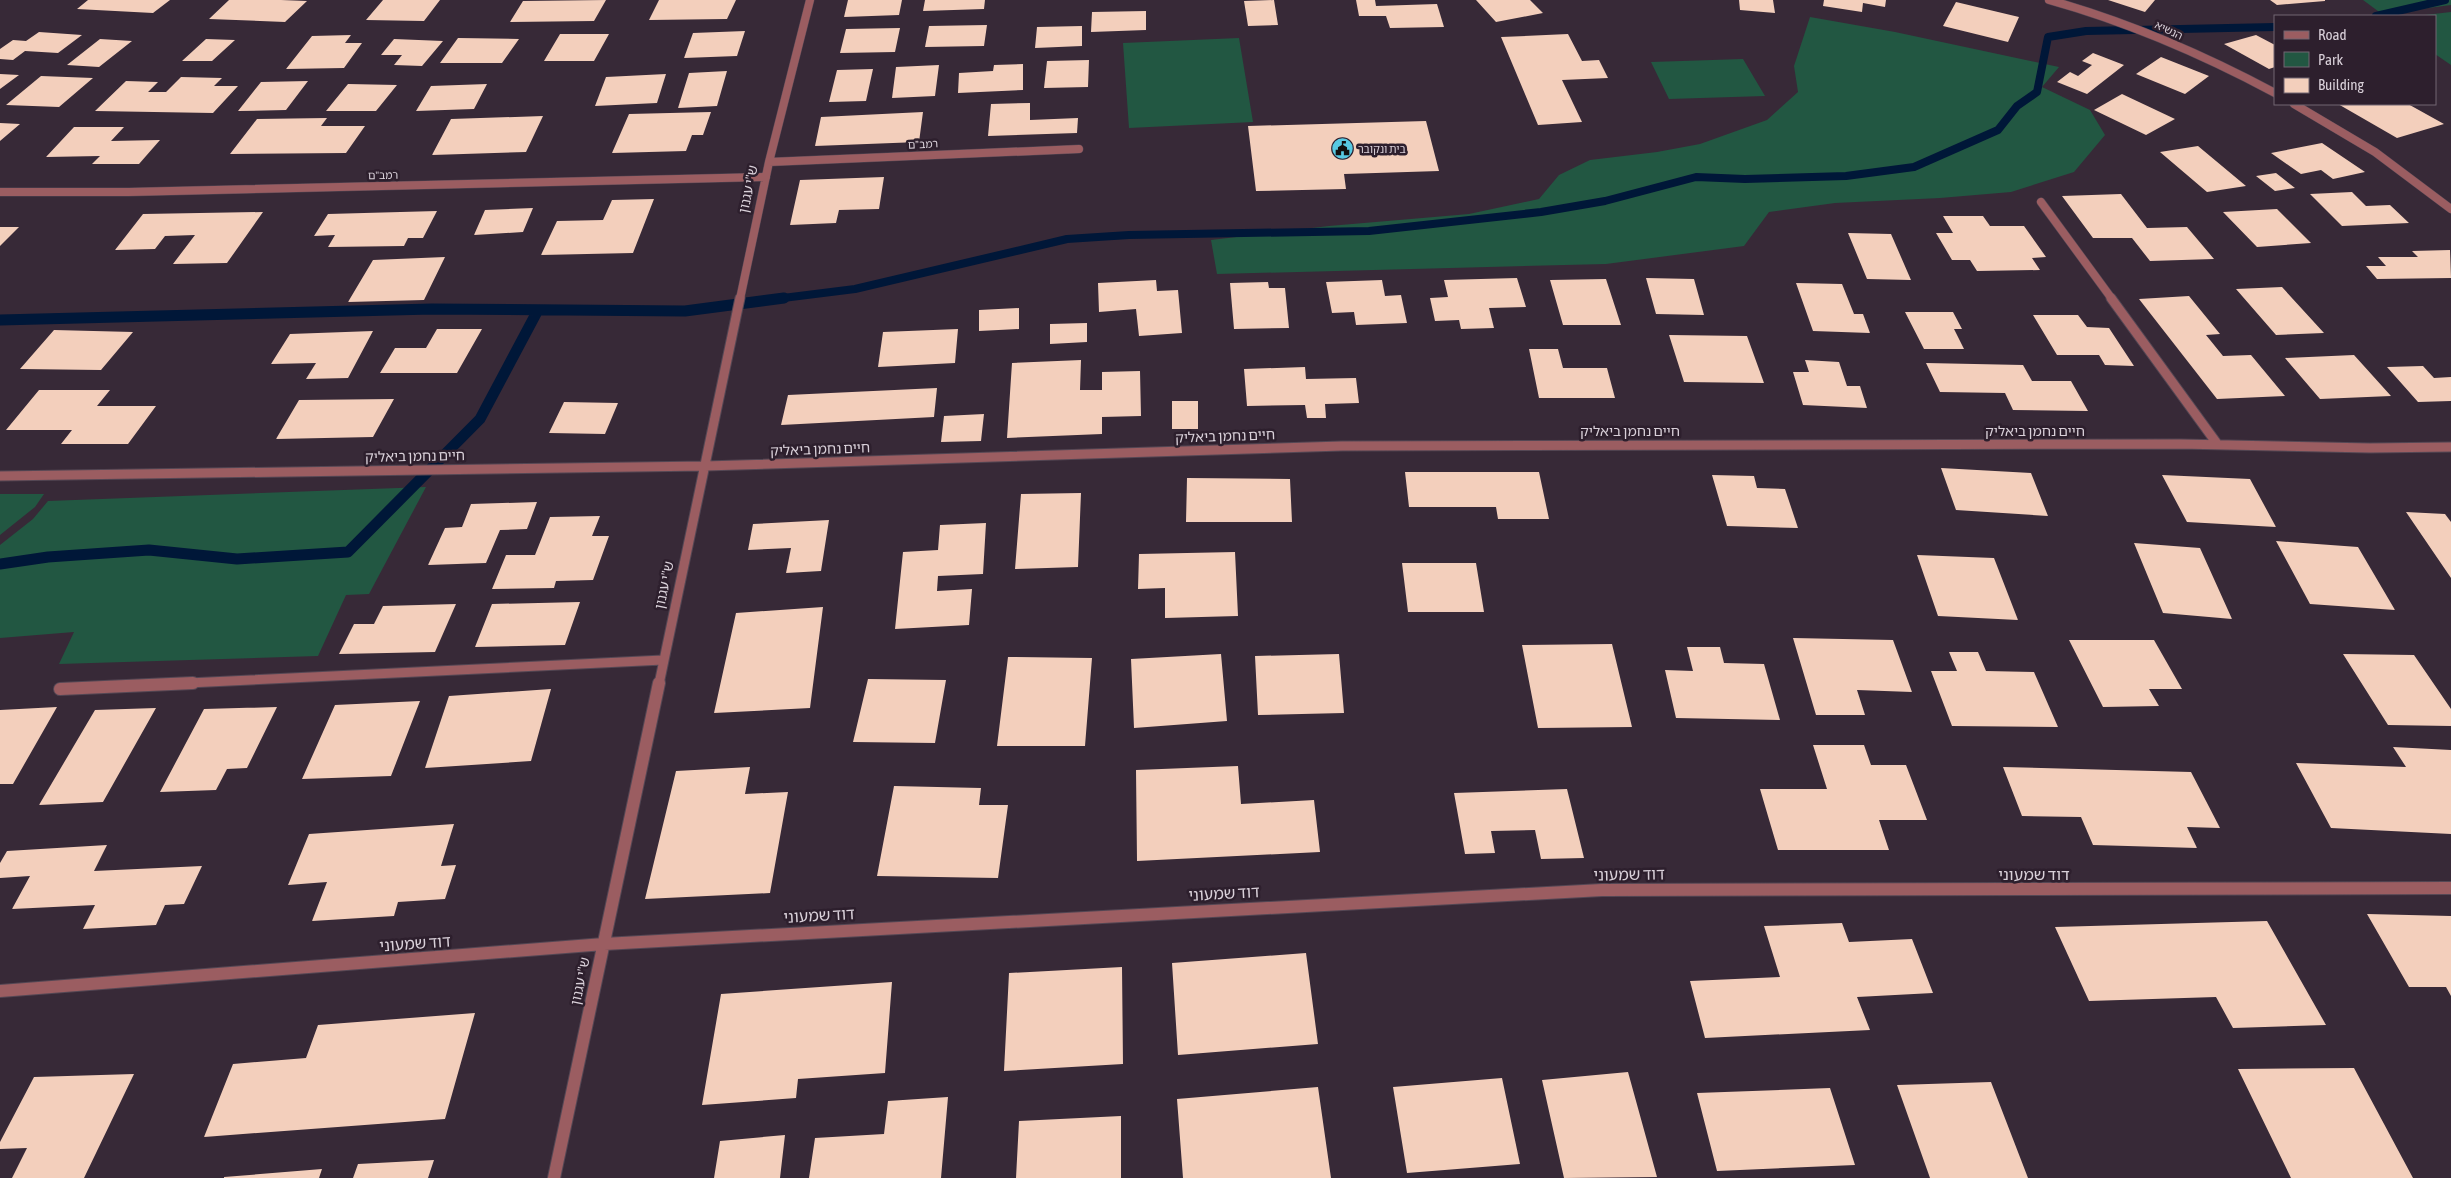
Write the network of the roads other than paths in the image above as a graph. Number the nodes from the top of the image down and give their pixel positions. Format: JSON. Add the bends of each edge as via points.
{"nodes":[{"id":1,"x":810,"y":0,"type":"edge"},
{"id":2,"x":2049,"y":0,"type":"edge"},
{"id":3,"x":2274,"y":93,"type":"edge"},
{"id":4,"x":2296,"y":105,"type":"edge"},
{"id":5,"x":1079,"y":149,"type":"dead end"},
{"id":6,"x":769,"y":162,"type":"junction"},
{"id":7,"x":766,"y":177,"type":"junction"},
{"id":8,"x":0,"y":192,"type":"edge"},
{"id":9,"x":2041,"y":202,"type":"dead end"},
{"id":10,"x":2451,"y":209,"type":"edge"},
{"id":11,"x":2218,"y":445,"type":"junction"},
{"id":12,"x":2451,"y":447,"type":"edge"},
{"id":13,"x":705,"y":466,"type":"junction"},
{"id":14,"x":0,"y":476,"type":"edge"},
{"id":15,"x":663,"y":660,"type":"junction"},
{"id":16,"x":60,"y":688,"type":"dead end"},
{"id":17,"x":2451,"y":888,"type":"edge"},
{"id":18,"x":604,"y":944,"type":"junction"},
{"id":19,"x":0,"y":991,"type":"edge"},
{"id":20,"x":554,"y":1178,"type":"edge"}],
"edges":[{"from":1,"to":6,"type":"street","name":"ש\"י עגנון"},
{"from":2,"to":3,"type":"street","name":"הנשיא","via":[[2149,32]]},
{"from":4,"to":10,"type":"street","via":[[2371,149]]},
{"from":5,"to":6,"type":"street","name":"רמב\"ם"},
{"from":6,"to":7,"type":"street","name":"ש\"י עגנון"},
{"from":7,"to":8,"type":"street","name":"רמב\"ם","via":[[129,192]]},
{"from":7,"to":13,"type":"street","name":"ש\"י עגנון"},
{"from":9,"to":11,"type":"street"},
{"from":11,"to":12,"type":"street","name":"חיים נחמן ביאליק"},
{"from":11,"to":13,"type":"street","name":"חיים נחמן ביאליק","via":[[1342,446]]},
{"from":13,"to":14,"type":"street","name":"חיים נחמן ביאליק"},
{"from":13,"to":15,"type":"street","name":"ש\"י עגנון"},
{"from":15,"to":16,"type":"street"},
{"from":15,"to":18,"type":"street","name":"ש\"י עגנון"},
{"from":17,"to":18,"type":"street","name":"דוד שמעוני","via":[[1602,890]]},
{"from":18,"to":19,"type":"street","name":"דוד שמעוני"},
{"from":18,"to":20,"type":"street","name":"ש\"י עגנון"}]}
